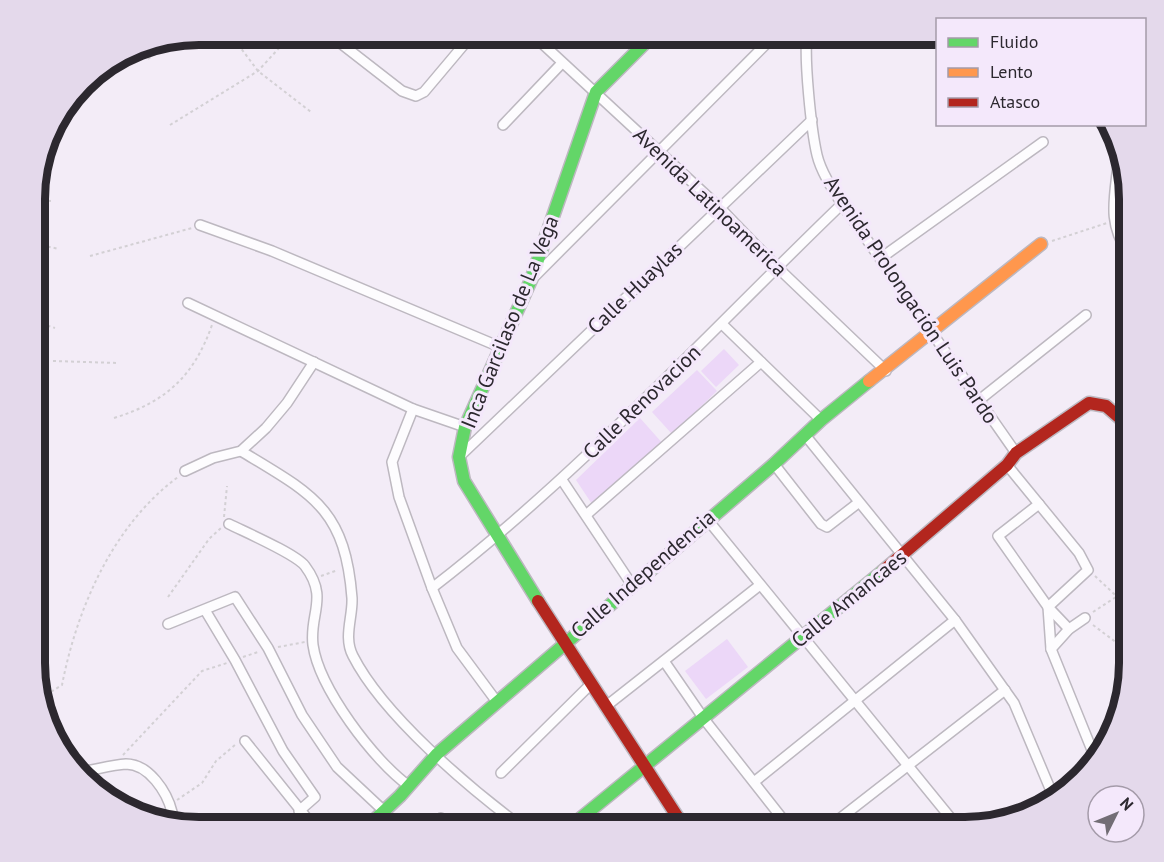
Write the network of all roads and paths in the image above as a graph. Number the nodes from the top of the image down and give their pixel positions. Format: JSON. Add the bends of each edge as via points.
{"nodes":[{"id":1,"x":239,"y":45,"type":"edge"},
{"id":2,"x":281,"y":45,"type":"edge"},
{"id":3,"x":344,"y":45,"type":"edge"},
{"id":4,"x":462,"y":45,"type":"edge"},
{"id":5,"x":545,"y":45,"type":"edge"},
{"id":6,"x":643,"y":45,"type":"edge"},
{"id":7,"x":766,"y":45,"type":"edge"},
{"id":8,"x":808,"y":45,"type":"edge"},
{"id":9,"x":160,"y":50,"type":"edge"},
{"id":10,"x":148,"y":58,"type":"dead end"},
{"id":11,"x":562,"y":63,"type":"junction"},
{"id":12,"x":258,"y":71,"type":"junction"},
{"id":13,"x":596,"y":92,"type":"junction"},
{"id":14,"x":311,"y":112,"type":"dead end"},
{"id":15,"x":812,"y":120,"type":"junction"},
{"id":16,"x":170,"y":125,"type":"dead end"},
{"id":17,"x":503,"y":125,"type":"dead end"},
{"id":18,"x":1043,"y":141,"type":"dead end"},
{"id":19,"x":659,"y":150,"type":"junction"},
{"id":20,"x":1117,"y":176,"type":"edge"},
{"id":21,"x":45,"y":201,"type":"edge"},
{"id":22,"x":53,"y":201,"type":"dead end"},
{"id":23,"x":842,"y":204,"type":"junction"},
{"id":24,"x":719,"y":207,"type":"junction"},
{"id":25,"x":1113,"y":221,"type":"junction"},
{"id":26,"x":200,"y":225,"type":"joint"},
{"id":27,"x":1119,"y":240,"type":"edge"},
{"id":28,"x":1041,"y":244,"type":"joint"},
{"id":29,"x":45,"y":246,"type":"edge"},
{"id":30,"x":60,"y":249,"type":"dead end"},
{"id":31,"x":90,"y":255,"type":"dead end"},
{"id":32,"x":881,"y":258,"type":"junction"},
{"id":33,"x":777,"y":267,"type":"junction"},
{"id":34,"x":531,"y":280,"type":"junction"},
{"id":35,"x":188,"y":303,"type":"dead end"},
{"id":36,"x":1086,"y":315,"type":"dead end"},
{"id":37,"x":216,"y":316,"type":"junction"},
{"id":38,"x":722,"y":324,"type":"junction"},
{"id":39,"x":45,"y":325,"type":"edge"},
{"id":40,"x":55,"y":328,"type":"dead end"},
{"id":41,"x":932,"y":334,"type":"junction"},
{"id":42,"x":500,"y":347,"type":"junction"},
{"id":43,"x":53,"y":361,"type":"dead end"},
{"id":44,"x":314,"y":362,"type":"junction"},
{"id":45,"x":761,"y":362,"type":"junction"},
{"id":46,"x":118,"y":363,"type":"dead end"},
{"id":47,"x":886,"y":371,"type":"junction"},
{"id":48,"x":978,"y":401,"type":"junction"},
{"id":49,"x":413,"y":409,"type":"junction"},
{"id":50,"x":1119,"y":417,"type":"edge"},
{"id":51,"x":114,"y":418,"type":"dead end"},
{"id":52,"x":821,"y":420,"type":"junction"},
{"id":53,"x":465,"y":427,"type":"junction"},
{"id":54,"x":805,"y":435,"type":"junction"},
{"id":55,"x":241,"y":451,"type":"junction"},
{"id":56,"x":1016,"y":453,"type":"junction"},
{"id":57,"x":459,"y":457,"type":"junction"},
{"id":58,"x":774,"y":464,"type":"junction"},
{"id":59,"x":1007,"y":465,"type":"junction"},
{"id":60,"x":185,"y":471,"type":"joint"},
{"id":61,"x":562,"y":480,"type":"junction"},
{"id":62,"x":227,"y":486,"type":"dead end"},
{"id":63,"x":858,"y":503,"type":"junction"},
{"id":64,"x":1039,"y":504,"type":"junction"},
{"id":65,"x":586,"y":515,"type":"junction"},
{"id":66,"x":707,"y":519,"type":"junction"},
{"id":67,"x":229,"y":524,"type":"junction"},
{"id":68,"x":498,"y":537,"type":"junction"},
{"id":69,"x":901,"y":556,"type":"junction"},
{"id":70,"x":348,"y":566,"type":"junction"},
{"id":71,"x":1088,"y":570,"type":"junction"},
{"id":72,"x":313,"y":579,"type":"junction"},
{"id":73,"x":632,"y":585,"type":"junction"},
{"id":74,"x":760,"y":585,"type":"junction"},
{"id":75,"x":432,"y":588,"type":"junction"},
{"id":76,"x":168,"y":597,"type":"dead end"},
{"id":77,"x":1116,"y":597,"type":"junction"},
{"id":78,"x":1119,"y":600,"type":"edge"},
{"id":79,"x":1048,"y":607,"type":"junction"},
{"id":80,"x":205,"y":610,"type":"junction"},
{"id":81,"x":1085,"y":618,"type":"junction"},
{"id":82,"x":955,"y":620,"type":"junction"},
{"id":83,"x":168,"y":624,"type":"dead end"},
{"id":84,"x":1069,"y":629,"type":"junction"},
{"id":85,"x":802,"y":637,"type":"junction"},
{"id":86,"x":312,"y":641,"type":"junction"},
{"id":87,"x":564,"y":642,"type":"junction"},
{"id":88,"x":1119,"y":644,"type":"edge"},
{"id":89,"x":268,"y":648,"type":"junction"},
{"id":90,"x":1051,"y":649,"type":"junction"},
{"id":91,"x":235,"y":660,"type":"junction"},
{"id":92,"x":664,"y":661,"type":"junction"},
{"id":93,"x":591,"y":684,"type":"junction"},
{"id":94,"x":1005,"y":690,"type":"junction"},
{"id":95,"x":48,"y":694,"type":"edge"},
{"id":96,"x":855,"y":700,"type":"junction"},
{"id":97,"x":497,"y":702,"type":"junction"},
{"id":98,"x":605,"y":707,"type":"junction"},
{"id":99,"x":704,"y":718,"type":"junction"},
{"id":100,"x":245,"y":741,"type":"joint"},
{"id":101,"x":1092,"y":750,"type":"edge"},
{"id":102,"x":437,"y":754,"type":"junction"},
{"id":103,"x":112,"y":766,"type":"junction"},
{"id":104,"x":910,"y":766,"type":"junction"},
{"id":105,"x":644,"y":767,"type":"junction"},
{"id":106,"x":89,"y":770,"type":"edge"},
{"id":107,"x":501,"y":773,"type":"dead end"},
{"id":108,"x":99,"y":780,"type":"edge"},
{"id":109,"x":754,"y":782,"type":"junction"},
{"id":110,"x":409,"y":786,"type":"junction"},
{"id":111,"x":1051,"y":790,"type":"edge"},
{"id":112,"x":171,"y":809,"type":"joint"},
{"id":113,"x":299,"y":811,"type":"junction"},
{"id":114,"x":384,"y":811,"type":"junction"},
{"id":115,"x":305,"y":817,"type":"edge"},
{"id":116,"x":378,"y":817,"type":"edge"},
{"id":117,"x":508,"y":817,"type":"edge"},
{"id":118,"x":582,"y":817,"type":"edge"},
{"id":119,"x":677,"y":817,"type":"edge"},
{"id":120,"x":781,"y":817,"type":"edge"},
{"id":121,"x":842,"y":817,"type":"edge"},
{"id":122,"x":946,"y":817,"type":"edge"}],
"edges":[{"from":1,"to":12,"type":"path"},
{"from":2,"to":12,"type":"path"},
{"from":3,"to":4,"type":"street","via":[[402,91],[416,96],[424,92]]},
{"from":5,"to":11,"type":"street","name":"Avenida Latinoamerica"},
{"from":6,"to":13,"type":"street","name":"Inca Garcilaso de La Vega"},
{"from":7,"to":19,"type":"street"},
{"from":8,"to":15,"type":"street","name":"Avenida Prolongación Luis Pardo"},
{"from":9,"to":10,"type":"path"},
{"from":11,"to":13,"type":"street","name":"Avenida Latinoamerica"},
{"from":11,"to":17,"type":"street"},
{"from":12,"to":14,"type":"path"},
{"from":12,"to":16,"type":"path"},
{"from":13,"to":19,"type":"street","name":"Avenida Latinoamerica"},
{"from":13,"to":34,"type":"street","name":"Inca Garcilaso de La Vega"},
{"from":15,"to":23,"type":"street","name":"Avenida Prolongación Luis Pardo","via":[[817,156]]},
{"from":15,"to":24,"type":"street","name":"Calle Huaylas"},
{"from":18,"to":32,"type":"street"},
{"from":19,"to":24,"type":"street","name":"Avenida Latinoamerica"},
{"from":19,"to":34,"type":"street"},
{"from":20,"to":25,"type":"street"},
{"from":21,"to":22,"type":"path"},
{"from":23,"to":32,"type":"street","name":"Avenida Prolongación Luis Pardo"},
{"from":23,"to":33,"type":"street","name":"Calle Renovacion"},
{"from":24,"to":33,"type":"street","name":"Avenida Latinoamerica"},
{"from":24,"to":57,"type":"street","name":"Calle Huaylas"},
{"from":25,"to":27,"type":"street"},
{"from":25,"to":28,"type":"path"},
{"from":26,"to":31,"type":"path"},
{"from":26,"to":42,"type":"street"},
{"from":28,"to":41,"type":"street","name":"Calle Independencia"},
{"from":29,"to":30,"type":"path"},
{"from":32,"to":41,"type":"street","name":"Avenida Prolongación Luis Pardo"},
{"from":33,"to":38,"type":"street","name":"Calle Renovacion"},
{"from":33,"to":47,"type":"street","name":"Avenida Latinoamerica"},
{"from":34,"to":42,"type":"street","name":"Inca Garcilaso de La Vega"},
{"from":35,"to":37,"type":"street"},
{"from":36,"to":48,"type":"street"},
{"from":37,"to":44,"type":"street"},
{"from":37,"to":51,"type":"path","via":[[205,346],[173,388],[147,406]]},
{"from":38,"to":45,"type":"street"},
{"from":38,"to":61,"type":"street","name":"Calle Renovacion"},
{"from":39,"to":40,"type":"path"},
{"from":41,"to":47,"type":"street","name":"Calle Independencia"},
{"from":41,"to":48,"type":"street","name":"Avenida Prolongación Luis Pardo"},
{"from":42,"to":53,"type":"street","name":"Inca Garcilaso de La Vega"},
{"from":43,"to":46,"type":"path"},
{"from":44,"to":49,"type":"street"},
{"from":44,"to":55,"type":"street","via":[[287,403]]},
{"from":45,"to":52,"type":"street"},
{"from":45,"to":65,"type":"street"},
{"from":47,"to":52,"type":"street","name":"Calle Independencia"},
{"from":48,"to":56,"type":"street","name":"Avenida Prolongación Luis Pardo"},
{"from":49,"to":53,"type":"street"},
{"from":49,"to":75,"type":"street","via":[[392,462],[399,497]]},
{"from":50,"to":56,"type":"street","name":"Calle Amancaes","via":[[1105,404],[1089,403]]},
{"from":52,"to":54,"type":"street","name":"Calle Independencia"},
{"from":53,"to":57,"type":"street","name":"Inca Garcilaso de La Vega"},
{"from":54,"to":58,"type":"street","name":"Calle Independencia"},
{"from":54,"to":63,"type":"street"},
{"from":55,"to":60,"type":"street"},
{"from":55,"to":70,"type":"street","via":[[296,484],[326,510],[345,546]]},
{"from":56,"to":59,"type":"street","name":"Calle Amancaes"},
{"from":57,"to":68,"type":"street","name":"Inca Garcilaso de La Vega","via":[[464,481]]},
{"from":58,"to":63,"type":"street","via":[[820,524],[827,527]]},
{"from":58,"to":66,"type":"street","name":"Calle Independencia"},
{"from":59,"to":64,"type":"street"},
{"from":59,"to":69,"type":"street","name":"Calle Amancaes"},
{"from":60,"to":95,"type":"path","via":[[152,500],[113,549],[94,586],[62,685]]},
{"from":61,"to":65,"type":"street"},
{"from":61,"to":68,"type":"street","name":"Calle Renovacion"},
{"from":62,"to":67,"type":"path","via":[[224,520]]},
{"from":63,"to":69,"type":"street"},
{"from":64,"to":71,"type":"street"},
{"from":64,"to":79,"type":"street","via":[[998,536]]},
{"from":65,"to":73,"type":"street"},
{"from":66,"to":73,"type":"street","name":"Calle Independencia"},
{"from":66,"to":74,"type":"street"},
{"from":67,"to":72,"type":"street","via":[[303,563]]},
{"from":67,"to":76,"type":"path","via":[[209,539]]},
{"from":68,"to":75,"type":"street","name":"Calle Renovacion"},
{"from":68,"to":87,"type":"street","name":"Inca Garcilaso de La Vega"},
{"from":69,"to":82,"type":"street"},
{"from":69,"to":85,"type":"street","name":"Calle Amancaes"},
{"from":70,"to":72,"type":"path"},
{"from":70,"to":102,"type":"street","via":[[352,601],[348,643],[353,656],[405,724]]},
{"from":71,"to":77,"type":"path"},
{"from":71,"to":79,"type":"street"},
{"from":72,"to":86,"type":"street","via":[[319,601]]},
{"from":73,"to":87,"type":"street","name":"Calle Independencia"},
{"from":74,"to":85,"type":"street"},
{"from":74,"to":92,"type":"street"},
{"from":75,"to":97,"type":"street","via":[[457,648]]},
{"from":77,"to":78,"type":"path"},
{"from":77,"to":81,"type":"path"},
{"from":79,"to":84,"type":"street"},
{"from":79,"to":90,"type":"street"},
{"from":80,"to":83,"type":"street"},
{"from":80,"to":89,"type":"street","via":[[235,597]]},
{"from":80,"to":91,"type":"street"},
{"from":81,"to":84,"type":"street"},
{"from":81,"to":88,"type":"path"},
{"from":82,"to":94,"type":"street"},
{"from":82,"to":96,"type":"street"},
{"from":84,"to":90,"type":"street"},
{"from":85,"to":96,"type":"street"},
{"from":85,"to":99,"type":"street","name":"Calle Amancaes"},
{"from":86,"to":89,"type":"path"},
{"from":86,"to":110,"type":"street","via":[[316,666],[359,735],[394,776]]},
{"from":87,"to":93,"type":"street","name":"Inca Garcilaso de La Vega"},
{"from":87,"to":97,"type":"street","name":"Calle Independencia"},
{"from":89,"to":91,"type":"path"},
{"from":89,"to":114,"type":"street","via":[[302,715],[337,767]]},
{"from":90,"to":101,"type":"street"},
{"from":91,"to":103,"type":"path","via":[[202,671]]},
{"from":91,"to":113,"type":"street","via":[[284,752],[315,797]]},
{"from":92,"to":98,"type":"street"},
{"from":92,"to":99,"type":"street"},
{"from":93,"to":98,"type":"street","name":"Inca Garcilaso de La Vega"},
{"from":93,"to":107,"type":"street"},
{"from":94,"to":104,"type":"street"},
{"from":94,"to":111,"type":"street"},
{"from":96,"to":104,"type":"street"},
{"from":96,"to":109,"type":"street"},
{"from":97,"to":102,"type":"street","name":"Calle Independencia"},
{"from":98,"to":105,"type":"street","name":"Inca Garcilaso de La Vega"},
{"from":99,"to":105,"type":"street","name":"Calle Amancaes"},
{"from":99,"to":109,"type":"street"},
{"from":100,"to":112,"type":"path","via":[[230,748],[202,783]]},
{"from":100,"to":113,"type":"street"},
{"from":102,"to":110,"type":"street","name":"Calle Independencia"},
{"from":102,"to":117,"type":"street","via":[[477,794]]},
{"from":103,"to":106,"type":"street"},
{"from":103,"to":108,"type":"path"},
{"from":103,"to":112,"type":"street","via":[[130,764],[140,768],[163,790]]},
{"from":104,"to":121,"type":"street"},
{"from":104,"to":122,"type":"street"},
{"from":105,"to":118,"type":"street","name":"Calle Amancaes"},
{"from":105,"to":119,"type":"street","name":"Inca Garcilaso de La Vega"},
{"from":109,"to":120,"type":"street"},
{"from":110,"to":114,"type":"street","name":"Calle Independencia"},
{"from":113,"to":115,"type":"street"},
{"from":114,"to":116,"type":"street","name":"Calle Independencia"}]}
